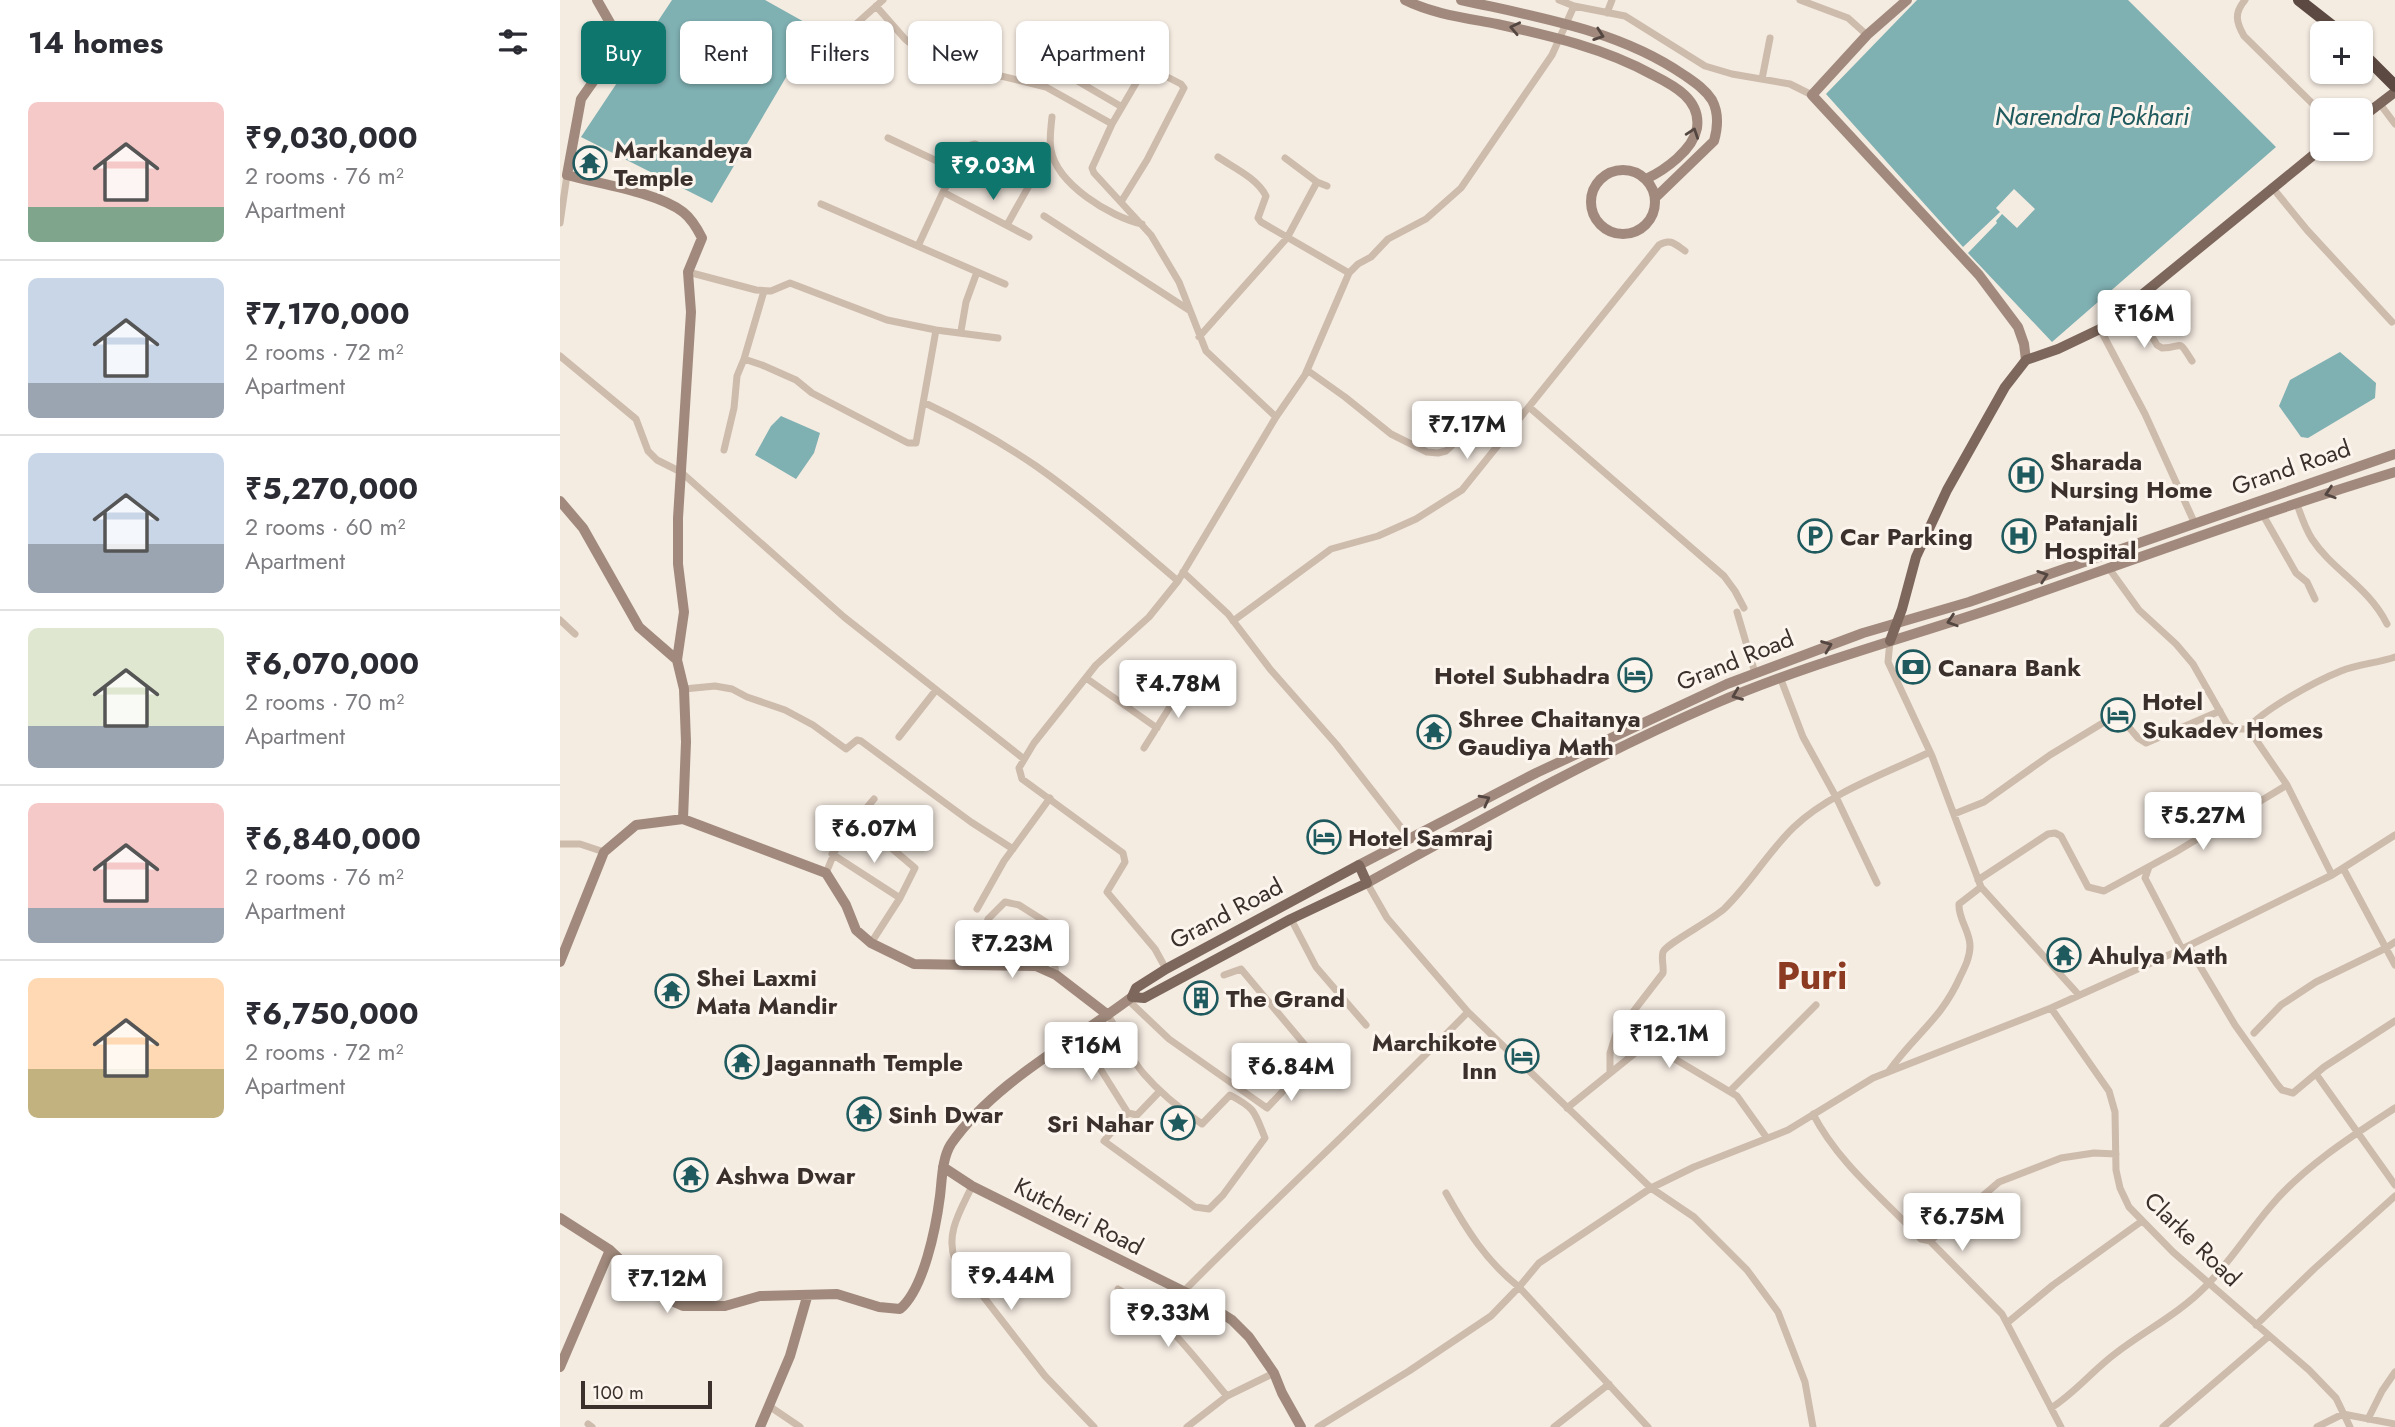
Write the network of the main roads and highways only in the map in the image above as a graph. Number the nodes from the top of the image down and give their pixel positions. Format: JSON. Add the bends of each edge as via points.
{"nodes":[{"id":1,"x":597,"y":0,"type":"edge"},
{"id":2,"x":1405,"y":0,"type":"edge"},
{"id":3,"x":1461,"y":0,"type":"edge"},
{"id":4,"x":1907,"y":0,"type":"edge"},
{"id":5,"x":2299,"y":0,"type":"edge"},
{"id":6,"x":2326,"y":21,"type":"edge"},
{"id":7,"x":2373,"y":64,"type":"edge"},
{"id":8,"x":2395,"y":86,"type":"edge"},
{"id":9,"x":2395,"y":92,"type":"edge"},
{"id":10,"x":2373,"y":109,"type":"edge"},
{"id":11,"x":2310,"y":157,"type":"edge"},
{"id":12,"x":1646,"y":179,"type":"junction"},
{"id":13,"x":1655,"y":198,"type":"junction"},
{"id":14,"x":2026,"y":360,"type":"junction"},
{"id":15,"x":2395,"y":454,"type":"edge"},
{"id":16,"x":2395,"y":472,"type":"edge"},
{"id":17,"x":560,"y":501,"type":"edge"},
{"id":18,"x":1897,"y":622,"type":"junction"},
{"id":19,"x":1890,"y":641,"type":"junction"},
{"id":20,"x":677,"y":660,"type":"junction"},
{"id":21,"x":682,"y":819,"type":"junction"},
{"id":22,"x":1359,"y":865,"type":"junction"},
{"id":23,"x":1367,"y":883,"type":"junction"},
{"id":24,"x":560,"y":962,"type":"edge"},
{"id":25,"x":1130,"y":998,"type":"junction"},
{"id":26,"x":1108,"y":1015,"type":"junction"},
{"id":27,"x":943,"y":1167,"type":"junction"},
{"id":28,"x":560,"y":1218,"type":"edge"},
{"id":29,"x":610,"y":1250,"type":"junction"},
{"id":30,"x":807,"y":1297,"type":"junction"},
{"id":31,"x":560,"y":1367,"type":"edge"},
{"id":32,"x":760,"y":1427,"type":"edge"},
{"id":33,"x":1301,"y":1427,"type":"edge"}],
"edges":[{"from":1,"to":20,"type":"main road","via":[[621,43],[581,99],[567,176],[653,197],[684,212],[702,238],[688,272],[691,312],[678,564],[684,612]]},
{"from":12,"to":2,"type":"main road","one_way":true,"bridge":true,"via":[[1691,143],[1698,117],[1685,94],[1598,49],[1438,12]]},
{"from":3,"to":13,"type":"main road","one_way":true,"bridge":true,"via":[[1600,34],[1658,59],[1700,87],[1718,115],[1714,141]]},
{"from":4,"to":14,"type":"main road","via":[[1867,35],[1812,95],[1979,275],[2018,327]]},
{"from":5,"to":6,"type":"highway"},
{"from":7,"to":8,"type":"highway"},
{"from":9,"to":10,"type":"main road"},
{"from":11,"to":14,"type":"main road","via":[[2101,329]]},
{"from":12,"to":13,"type":"main road","bridge":true},
{"from":12,"to":13,"type":"main road","via":[[1632,172],[1616,172],[1600,179],[1592,188],[1590,202],[1595,219],[1614,232],[1634,232],[1653,216]]},
{"from":14,"to":18,"type":"main road","via":[[1986,417],[1947,490],[1916,557]]},
{"from":18,"to":15,"type":"main road","name":"Grand Road","one_way":true,"via":[[1969,602]]},
{"from":16,"to":19,"type":"main road","name":"Grand Road","one_way":true},
{"from":17,"to":20,"type":"main road","via":[[583,528],[639,627]]},
{"from":18,"to":19,"type":"main road"},
{"from":22,"to":18,"type":"main road","name":"Grand Road","one_way":true,"via":[[1688,701]]},
{"from":19,"to":23,"type":"main road","name":"Grand Road","one_way":true,"via":[[1780,677],[1629,742]]},
{"from":20,"to":21,"type":"main road","via":[[687,742]]},
{"from":21,"to":24,"type":"main road","via":[[636,825],[604,852]]},
{"from":21,"to":26,"type":"main road","via":[[826,873],[856,930],[871,943],[914,964],[1036,966],[1056,975]]},
{"from":22,"to":23,"type":"main road"},
{"from":22,"to":25,"type":"main road","name":"Grand Road","via":[[1166,970],[1136,988]]},
{"from":23,"to":25,"type":"main road","name":"Grand Road","via":[[1144,998]]},
{"from":25,"to":26,"type":"main road","name":"Grand Road"},
{"from":26,"to":27,"type":"main road","name":"Grand Road","via":[[981,1109],[949,1146]]},
{"from":27,"to":30,"type":"main road","name":"Grand Road","via":[[934,1226],[910,1301],[900,1309],[837,1294]]},
{"from":27,"to":33,"type":"main road","name":"Kutcheri Road","via":[[1232,1320],[1274,1373]]},
{"from":28,"to":29,"type":"main road"},
{"from":29,"to":30,"type":"main road","via":[[656,1294],[683,1306],[724,1306],[760,1296]]},
{"from":29,"to":31,"type":"main road"},
{"from":30,"to":32,"type":"main road","via":[[790,1356]]}]}
